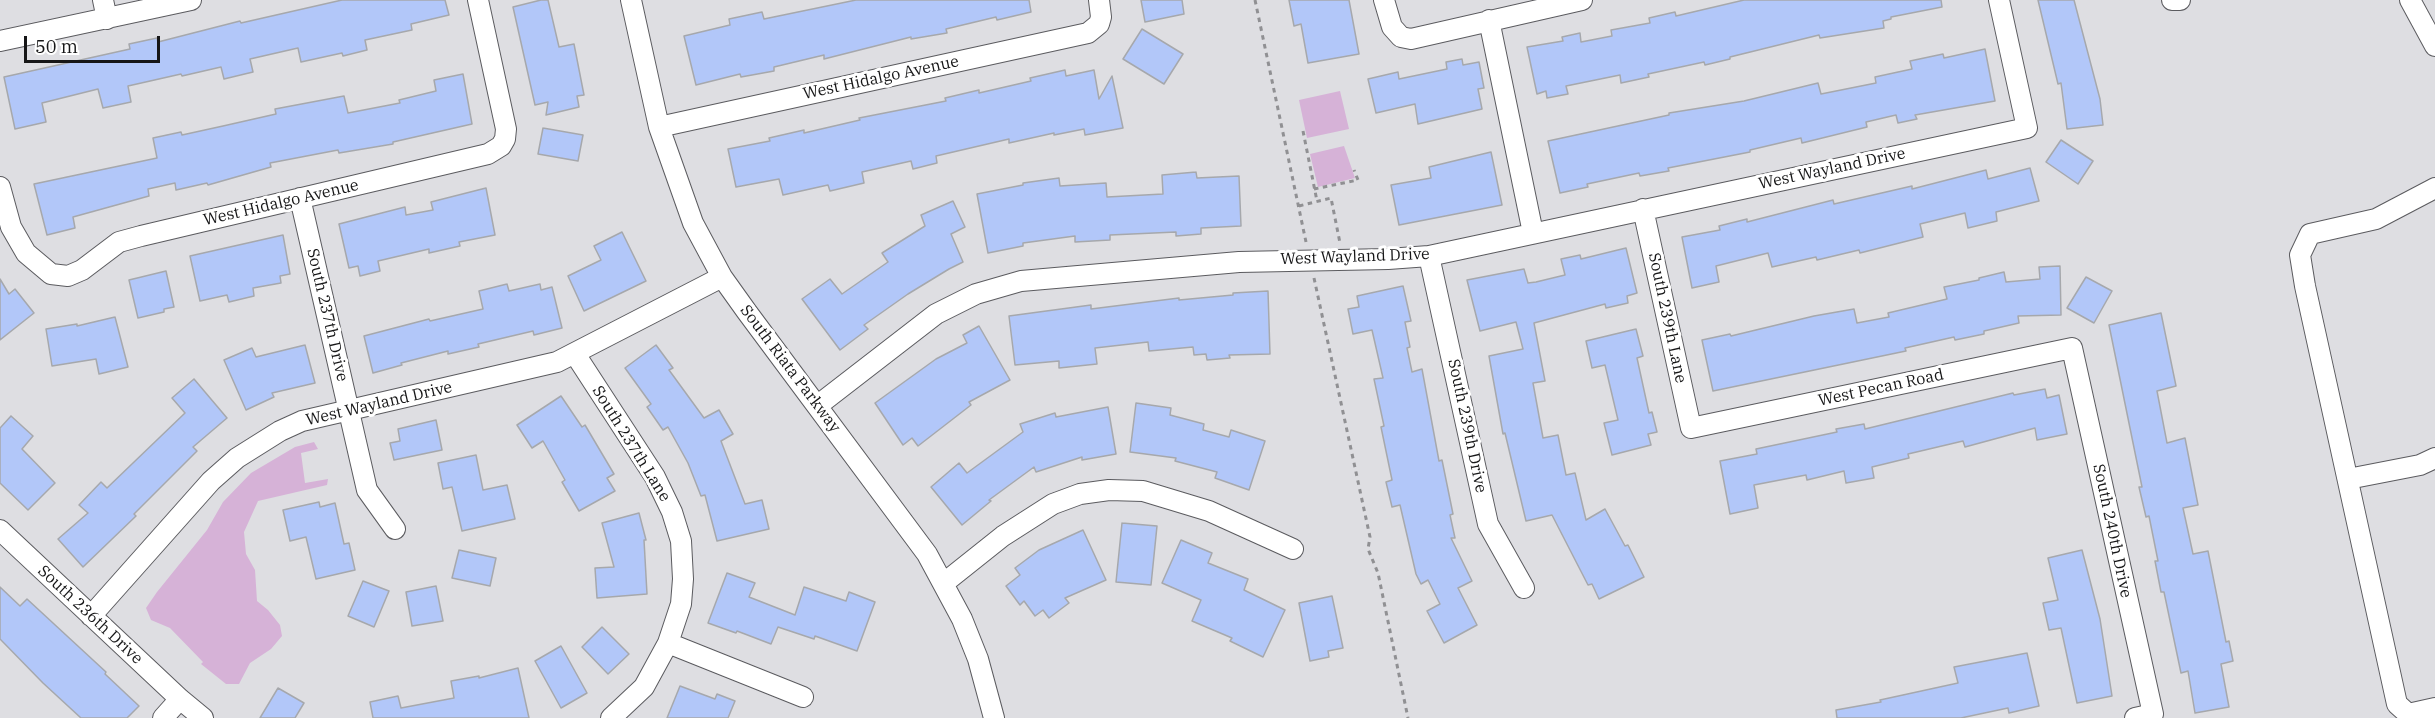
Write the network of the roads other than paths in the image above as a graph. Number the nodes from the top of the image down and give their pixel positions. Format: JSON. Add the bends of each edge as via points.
{"nodes":[{"id":1,"x":191,"y":0,"type":"edge"},
{"id":2,"x":478,"y":0,"type":"edge"},
{"id":3,"x":631,"y":0,"type":"edge"},
{"id":4,"x":1099,"y":0,"type":"edge"},
{"id":5,"x":1384,"y":0,"type":"edge"},
{"id":6,"x":1582,"y":0,"type":"edge"},
{"id":7,"x":1999,"y":0,"type":"edge"},
{"id":8,"x":2172,"y":0,"type":"edge"},
{"id":9,"x":2180,"y":0,"type":"edge"},
{"id":10,"x":2410,"y":0,"type":"edge"},
{"id":11,"x":126,"y":7,"type":"edge"},
{"id":12,"x":105,"y":10,"type":"edge"},
{"id":13,"x":1489,"y":20,"type":"junction"},
{"id":14,"x":0,"y":41,"type":"edge"},
{"id":15,"x":2435,"y":46,"type":"edge"},
{"id":16,"x":659,"y":127,"type":"junction"},
{"id":17,"x":0,"y":187,"type":"edge"},
{"id":18,"x":2435,"y":188,"type":"edge"},
{"id":19,"x":300,"y":198,"type":"junction"},
{"id":20,"x":1643,"y":209,"type":"junction"},
{"id":21,"x":1533,"y":232,"type":"junction"},
{"id":22,"x":1429,"y":256,"type":"junction"},
{"id":23,"x":722,"y":277,"type":"junction"},
{"id":24,"x":2072,"y":348,"type":"joint"},
{"id":25,"x":575,"y":354,"type":"junction"},
{"id":26,"x":817,"y":406,"type":"junction"},
{"id":27,"x":349,"y":411,"type":"junction"},
{"id":28,"x":1691,"y":428,"type":"joint"},
{"id":29,"x":2435,"y":458,"type":"edge"},
{"id":30,"x":2348,"y":479,"type":"junction"},
{"id":31,"x":395,"y":529,"type":"dead end"},
{"id":32,"x":0,"y":530,"type":"edge"},
{"id":33,"x":1293,"y":549,"type":"dead end"},
{"id":34,"x":944,"y":583,"type":"junction"},
{"id":35,"x":1524,"y":588,"type":"dead end"},
{"id":36,"x":91,"y":616,"type":"junction"},
{"id":37,"x":669,"y":643,"type":"junction"},
{"id":38,"x":802,"y":697,"type":"dead end"},
{"id":39,"x":180,"y":699,"type":"junction"},
{"id":40,"x":2435,"y":708,"type":"edge"},
{"id":41,"x":2144,"y":716,"type":"edge"},
{"id":42,"x":163,"y":718,"type":"edge"},
{"id":43,"x":203,"y":718,"type":"edge"},
{"id":44,"x":611,"y":718,"type":"edge"},
{"id":45,"x":994,"y":718,"type":"edge"}],
"edges":[{"from":1,"to":11,"type":"street"},
{"from":2,"to":19,"type":"street","name":"West Hidalgo Avenue","via":[[504,121],[505,139],[501,146],[488,154]]},
{"from":3,"to":16,"type":"street","name":"South Riata Parkway"},
{"from":4,"to":16,"type":"street","name":"West Hidalgo Avenue","via":[[1099,24],[1088,33]]},
{"from":5,"to":13,"type":"street","via":[[1392,27],[1401,37],[1411,39]]},
{"from":6,"to":13,"type":"street"},
{"from":7,"to":20,"type":"street","name":"West Wayland Drive","via":[[2026,128]]},
{"from":8,"to":9,"type":"street"},
{"from":10,"to":15,"type":"street"},
{"from":11,"to":12,"type":"street"},
{"from":12,"to":14,"type":"street"},
{"from":13,"to":21,"type":"street"},
{"from":16,"to":23,"type":"street","name":"South Riata Parkway","via":[[693,223]]},
{"from":17,"to":19,"type":"street","name":"West Hidalgo Avenue","via":[[10,227],[26,253],[51,274],[68,276],[119,242]]},
{"from":18,"to":30,"type":"street","via":[[2376,219],[2310,234],[2300,255]]},
{"from":19,"to":27,"type":"street","name":"South 237th Drive"},
{"from":20,"to":21,"type":"street","name":"West Wayland Drive"},
{"from":20,"to":28,"type":"street","name":"South 239th Lane"},
{"from":21,"to":22,"type":"street","name":"West Wayland Drive"},
{"from":22,"to":26,"type":"street","name":"West Wayland Drive","via":[[1294,259],[1021,281],[976,294],[936,314]]},
{"from":22,"to":35,"type":"street","name":"South 239th Drive","via":[[1488,524]]},
{"from":23,"to":25,"type":"street","name":"West Wayland Drive"},
{"from":23,"to":26,"type":"street","name":"South Riata Parkway"},
{"from":24,"to":28,"type":"street","name":"West Pecan Road"},
{"from":24,"to":41,"type":"street","name":"South 240th Drive"},
{"from":25,"to":27,"type":"street","name":"West Wayland Drive","via":[[540,366]]},
{"from":25,"to":37,"type":"street","name":"South 237th Lane","via":[[655,477],[672,512],[681,541],[683,579],[681,604]]},
{"from":26,"to":34,"type":"street","name":"South Riata Parkway","via":[[927,554]]},
{"from":27,"to":31,"type":"street","name":"South 237th Drive","via":[[367,490]]},
{"from":27,"to":36,"type":"street","name":"West Wayland Drive","via":[[279,430],[237,458]]},
{"from":29,"to":30,"type":"street","via":[[2420,465]]},
{"from":30,"to":40,"type":"street","via":[[2397,704],[2408,714]]},
{"from":32,"to":36,"type":"street","name":"South 236th Drive"},
{"from":33,"to":34,"type":"street","via":[[1209,511],[1143,491],[1109,490],[1080,494],[1053,504]]},
{"from":34,"to":45,"type":"street","name":"South Riata Parkway","via":[[978,659]]},
{"from":36,"to":39,"type":"street","name":"South 236th Drive"},
{"from":37,"to":38,"type":"street"},
{"from":37,"to":44,"type":"street","via":[[644,687]]},
{"from":39,"to":42,"type":"street"},
{"from":39,"to":43,"type":"street"}]}
